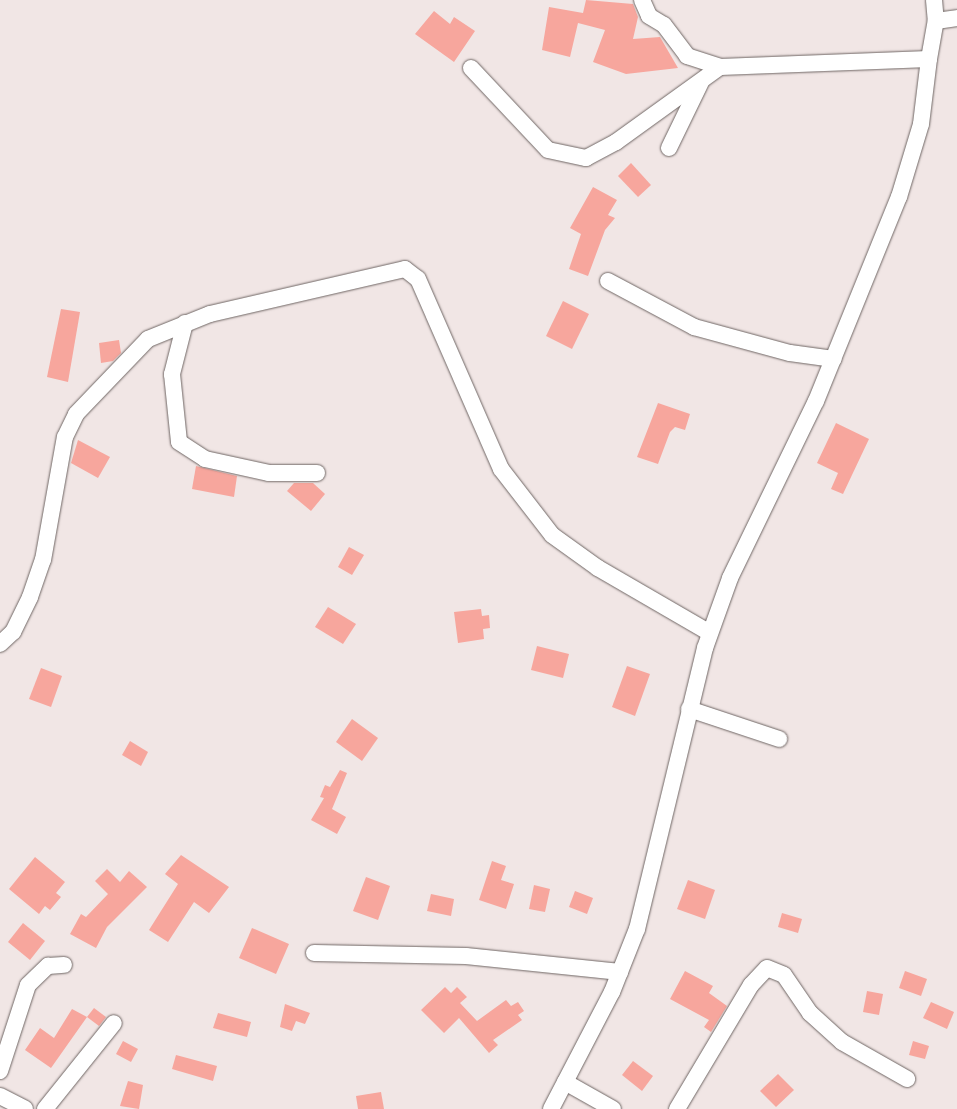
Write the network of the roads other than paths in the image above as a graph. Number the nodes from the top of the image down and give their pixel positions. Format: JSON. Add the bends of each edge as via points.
{"nodes":[{"id":1,"x":642,"y":0,"type":"edge"},
{"id":2,"x":934,"y":0,"type":"edge"},
{"id":3,"x":957,"y":18,"type":"edge"},
{"id":4,"x":936,"y":22,"type":"junction"},
{"id":5,"x":929,"y":59,"type":"junction"},
{"id":6,"x":720,"y":67,"type":"junction"},
{"id":7,"x":471,"y":68,"type":"dead end"},
{"id":8,"x":702,"y":80,"type":"junction"},
{"id":9,"x":669,"y":148,"type":"dead end"},
{"id":10,"x":608,"y":281,"type":"dead end"},
{"id":11,"x":184,"y":323,"type":"junction"},
{"id":12,"x":834,"y":359,"type":"junction"},
{"id":13,"x":317,"y":473,"type":"dead end"},
{"id":14,"x":710,"y":633,"type":"junction"},
{"id":15,"x":0,"y":644,"type":"edge"},
{"id":16,"x":689,"y":709,"type":"junction"},
{"id":17,"x":779,"y":739,"type":"dead end"},
{"id":18,"x":314,"y":953,"type":"dead end"},
{"id":19,"x":64,"y":964,"type":"dead end"},
{"id":20,"x":620,"y":972,"type":"junction"},
{"id":21,"x":114,"y":1022,"type":"dead end"},
{"id":22,"x":0,"y":1071,"type":"edge"},
{"id":23,"x":907,"y":1079,"type":"dead end"},
{"id":24,"x":565,"y":1082,"type":"junction"},
{"id":25,"x":0,"y":1096,"type":"edge"},
{"id":26,"x":25,"y":1109,"type":"edge"},
{"id":27,"x":46,"y":1109,"type":"edge"},
{"id":28,"x":551,"y":1109,"type":"edge"},
{"id":29,"x":613,"y":1109,"type":"edge"},
{"id":30,"x":677,"y":1109,"type":"edge"}],
"edges":[{"from":1,"to":6,"type":"street","via":[[649,16],[664,25],[687,56]]},
{"from":2,"to":4,"type":"street"},
{"from":3,"to":4,"type":"street"},
{"from":4,"to":5,"type":"street"},
{"from":5,"to":6,"type":"street"},
{"from":5,"to":12,"type":"street","via":[[921,124],[899,197]]},
{"from":6,"to":8,"type":"street"},
{"from":7,"to":8,"type":"street","via":[[548,150],[586,158],[616,142]]},
{"from":8,"to":9,"type":"street"},
{"from":10,"to":12,"type":"street","via":[[694,327],[790,354]]},
{"from":11,"to":13,"type":"street","via":[[172,374],[179,442],[205,459],[270,473]]},
{"from":11,"to":14,"type":"street","via":[[388,272],[413,272],[501,469],[552,534],[598,568]]},
{"from":11,"to":15,"type":"street","via":[[148,339],[76,414],[65,437],[43,560],[30,597],[12,632]]},
{"from":12,"to":14,"type":"street","via":[[730,578]]},
{"from":14,"to":16,"type":"street"},
{"from":16,"to":17,"type":"street"},
{"from":16,"to":20,"type":"street","via":[[659,850]]},
{"from":18,"to":20,"type":"street","via":[[466,956]]},
{"from":19,"to":22,"type":"street","via":[[48,966],[28,985]]},
{"from":20,"to":24,"type":"street"},
{"from":21,"to":27,"type":"street"},
{"from":23,"to":30,"type":"street","via":[[842,1042],[810,1013],[784,975],[767,968],[751,985]]},
{"from":24,"to":28,"type":"street"},
{"from":24,"to":29,"type":"street"},
{"from":25,"to":26,"type":"street"}]}
